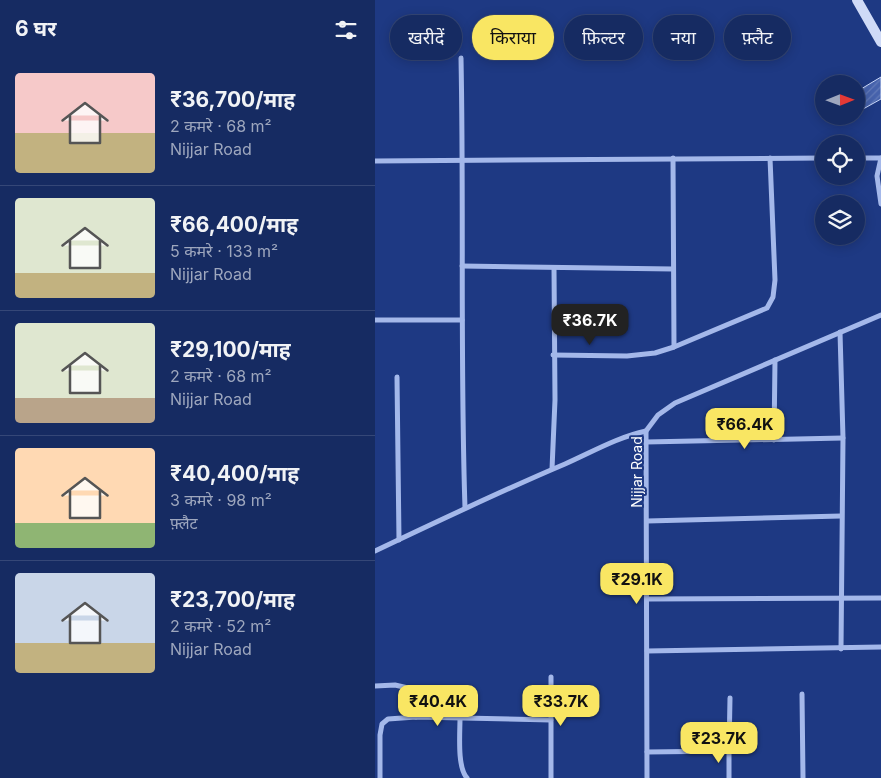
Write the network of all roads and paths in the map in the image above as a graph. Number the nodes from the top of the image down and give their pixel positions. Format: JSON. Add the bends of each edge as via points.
{"nodes":[{"id":1,"x":857,"y":0,"type":"edge"},
{"id":2,"x":881,"y":42,"type":"edge"},
{"id":3,"x":461,"y":60,"type":"edge"},
{"id":4,"x":673,"y":158,"type":"junction"},
{"id":5,"x":770,"y":158,"type":"junction"},
{"id":6,"x":815,"y":158,"type":"edge"},
{"id":7,"x":865,"y":158,"type":"edge"},
{"id":8,"x":881,"y":158,"type":"edge"},
{"id":9,"x":463,"y":160,"type":"junction"},
{"id":10,"x":375,"y":161,"type":"edge"},
{"id":11,"x":881,"y":204,"type":"edge"},
{"id":12,"x":462,"y":266,"type":"junction"},
{"id":13,"x":554,"y":268,"type":"junction"},
{"id":14,"x":673,"y":269,"type":"junction"},
{"id":15,"x":881,"y":315,"type":"edge"},
{"id":16,"x":375,"y":320,"type":"edge"},
{"id":17,"x":462,"y":320,"type":"junction"},
{"id":18,"x":840,"y":332,"type":"junction"},
{"id":19,"x":673,"y":347,"type":"junction"},
{"id":20,"x":553,"y":355,"type":"junction"},
{"id":21,"x":775,"y":360,"type":"junction"},
{"id":22,"x":397,"y":377,"type":"dead end"},
{"id":23,"x":647,"y":431,"type":"junction"},
{"id":24,"x":843,"y":438,"type":"junction"},
{"id":25,"x":774,"y":440,"type":"junction"},
{"id":26,"x":646,"y":442,"type":"junction"},
{"id":27,"x":552,"y":469,"type":"junction"},
{"id":28,"x":465,"y":508,"type":"junction"},
{"id":29,"x":841,"y":516,"type":"junction"},
{"id":30,"x":647,"y":521,"type":"junction"},
{"id":31,"x":399,"y":540,"type":"junction"},
{"id":32,"x":375,"y":552,"type":"edge"},
{"id":33,"x":841,"y":598,"type":"junction"},
{"id":34,"x":881,"y":598,"type":"edge"},
{"id":35,"x":647,"y":599,"type":"junction"},
{"id":36,"x":881,"y":647,"type":"edge"},
{"id":37,"x":841,"y":649,"type":"junction"},
{"id":38,"x":647,"y":651,"type":"junction"},
{"id":39,"x":551,"y":677,"type":"dead end"},
{"id":40,"x":375,"y":686,"type":"edge"},
{"id":41,"x":802,"y":694,"type":"dead end"},
{"id":42,"x":730,"y":698,"type":"dead end"},
{"id":43,"x":416,"y":717,"type":"junction"},
{"id":44,"x":460,"y":718,"type":"junction"},
{"id":45,"x":551,"y":720,"type":"junction"},
{"id":46,"x":729,"y":751,"type":"junction"},
{"id":47,"x":647,"y":752,"type":"junction"},
{"id":48,"x":380,"y":778,"type":"edge"},
{"id":49,"x":467,"y":778,"type":"edge"},
{"id":50,"x":551,"y":778,"type":"edge"},
{"id":51,"x":647,"y":778,"type":"edge"},
{"id":52,"x":729,"y":778,"type":"edge"},
{"id":53,"x":803,"y":778,"type":"edge"}],
"edges":[{"from":1,"to":2,"type":"street"},
{"from":3,"to":9,"type":"street"},
{"from":4,"to":5,"type":"street"},
{"from":4,"to":9,"type":"street"},
{"from":4,"to":14,"type":"street"},
{"from":5,"to":6,"type":"street"},
{"from":5,"to":19,"type":"street","via":[[775,249],[773,297],[767,308]]},
{"from":7,"to":8,"type":"street"},
{"from":8,"to":11,"type":"street","via":[[877,176]]},
{"from":9,"to":10,"type":"street"},
{"from":9,"to":12,"type":"street"},
{"from":12,"to":13,"type":"street"},
{"from":12,"to":17,"type":"street"},
{"from":13,"to":14,"type":"street"},
{"from":13,"to":20,"type":"street"},
{"from":14,"to":19,"type":"street"},
{"from":15,"to":18,"type":"street","name":"Nijjar Road"},
{"from":16,"to":17,"type":"street"},
{"from":17,"to":28,"type":"street"},
{"from":18,"to":21,"type":"street","name":"Nijjar Road"},
{"from":18,"to":24,"type":"street"},
{"from":19,"to":20,"type":"street","via":[[627,356]]},
{"from":20,"to":27,"type":"street"},
{"from":21,"to":23,"type":"street","name":"Nijjar Road","via":[[675,403],[658,415]]},
{"from":21,"to":25,"type":"street"},
{"from":22,"to":31,"type":"street"},
{"from":23,"to":26,"type":"street","name":"Nijjar Road"},
{"from":23,"to":27,"type":"street","via":[[630,435]]},
{"from":24,"to":25,"type":"street"},
{"from":24,"to":29,"type":"street"},
{"from":25,"to":26,"type":"street"},
{"from":26,"to":30,"type":"street","name":"Nijjar Road"},
{"from":27,"to":28,"type":"street"},
{"from":28,"to":31,"type":"street"},
{"from":29,"to":30,"type":"street"},
{"from":29,"to":33,"type":"street"},
{"from":30,"to":35,"type":"street","name":"Nijjar Road"},
{"from":31,"to":32,"type":"street"},
{"from":33,"to":34,"type":"street"},
{"from":33,"to":35,"type":"street"},
{"from":33,"to":37,"type":"street"},
{"from":35,"to":38,"type":"street","name":"Nijjar Road"},
{"from":36,"to":37,"type":"street"},
{"from":37,"to":38,"type":"street"},
{"from":38,"to":47,"type":"street","name":"Nijjar Road"},
{"from":39,"to":45,"type":"street"},
{"from":40,"to":43,"type":"street","via":[[408,688]]},
{"from":41,"to":53,"type":"street"},
{"from":42,"to":46,"type":"street"},
{"from":43,"to":44,"type":"street"},
{"from":43,"to":48,"type":"street","via":[[396,717],[382,724]]},
{"from":44,"to":45,"type":"street"},
{"from":44,"to":49,"type":"street","via":[[461,765]]},
{"from":45,"to":50,"type":"street"},
{"from":46,"to":47,"type":"street"},
{"from":46,"to":52,"type":"street"},
{"from":47,"to":51,"type":"street","name":"Nijjar Road"}]}
